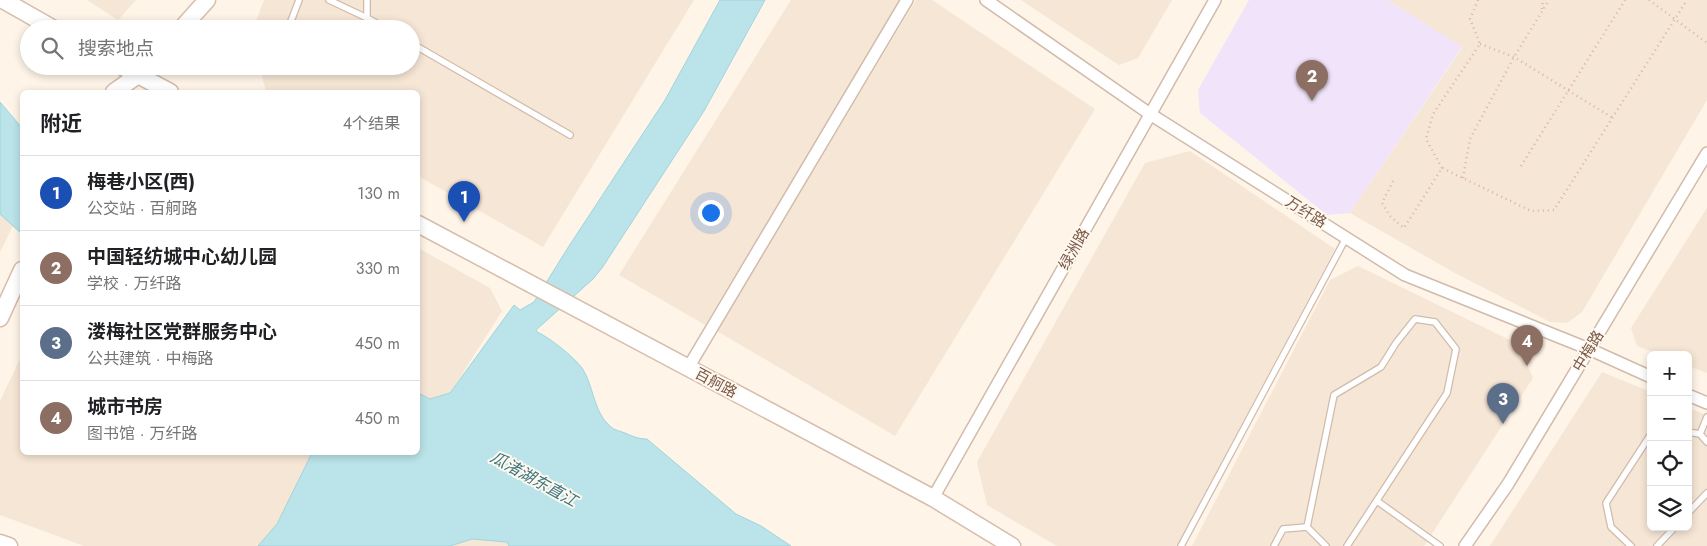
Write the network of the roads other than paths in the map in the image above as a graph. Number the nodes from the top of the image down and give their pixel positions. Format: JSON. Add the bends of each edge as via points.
{"nodes":[{"id":1,"x":3,"y":0,"type":"edge"},
{"id":2,"x":207,"y":0,"type":"edge"},
{"id":3,"x":299,"y":0,"type":"edge"},
{"id":4,"x":329,"y":0,"type":"edge"},
{"id":5,"x":367,"y":0,"type":"edge"},
{"id":6,"x":907,"y":0,"type":"edge"},
{"id":7,"x":986,"y":0,"type":"edge"},
{"id":8,"x":1215,"y":0,"type":"edge"},
{"id":9,"x":367,"y":18,"type":"junction"},
{"id":10,"x":38,"y":20,"type":"edge"},
{"id":11,"x":189,"y":20,"type":"edge"},
{"id":12,"x":291,"y":20,"type":"edge"},
{"id":13,"x":371,"y":20,"type":"edge"},
{"id":14,"x":420,"y":48,"type":"edge"},
{"id":15,"x":137,"y":75,"type":"edge"},
{"id":16,"x":147,"y":75,"type":"edge"},
{"id":17,"x":117,"y":90,"type":"edge"},
{"id":18,"x":167,"y":90,"type":"edge"},
{"id":19,"x":1150,"y":114,"type":"junction"},
{"id":20,"x":570,"y":135,"type":"dead end"},
{"id":21,"x":1707,"y":153,"type":"edge"},
{"id":22,"x":420,"y":225,"type":"edge"},
{"id":23,"x":1346,"y":238,"type":"junction"},
{"id":24,"x":20,"y":274,"type":"edge"},
{"id":25,"x":0,"y":318,"type":"edge"},
{"id":26,"x":1589,"y":349,"type":"junction"},
{"id":27,"x":688,"y":368,"type":"junction"},
{"id":28,"x":1647,"y":375,"type":"edge"},
{"id":29,"x":1692,"y":396,"type":"edge"},
{"id":30,"x":1707,"y":403,"type":"edge"},
{"id":31,"x":1707,"y":417,"type":"edge"},
{"id":32,"x":1692,"y":433,"type":"edge"},
{"id":33,"x":1700,"y":434,"type":"junction"},
{"id":34,"x":1647,"y":440,"type":"edge"},
{"id":35,"x":1707,"y":442,"type":"edge"},
{"id":36,"x":1707,"y":493,"type":"edge"},
{"id":37,"x":933,"y":498,"type":"junction"},
{"id":38,"x":1377,"y":501,"type":"junction"},
{"id":39,"x":1692,"y":509,"type":"edge"},
{"id":40,"x":1307,"y":527,"type":"junction"},
{"id":41,"x":1671,"y":531,"type":"edge"},
{"id":42,"x":0,"y":543,"type":"edge"},
{"id":43,"x":1467,"y":545,"type":"edge"},
{"id":44,"x":9,"y":546,"type":"edge"},
{"id":45,"x":1012,"y":546,"type":"edge"},
{"id":46,"x":1181,"y":546,"type":"edge"},
{"id":47,"x":1274,"y":546,"type":"edge"},
{"id":48,"x":1326,"y":546,"type":"edge"},
{"id":49,"x":1347,"y":546,"type":"edge"},
{"id":50,"x":1440,"y":546,"type":"edge"},
{"id":51,"x":1631,"y":546,"type":"edge"},
{"id":52,"x":1657,"y":546,"type":"edge"}],
"edges":[{"from":1,"to":10,"type":"street"},
{"from":2,"to":11,"type":"street"},
{"from":3,"to":12,"type":"lane"},
{"from":4,"to":9,"type":"lane"},
{"from":5,"to":9,"type":"lane"},
{"from":6,"to":27,"type":"street"},
{"from":7,"to":19,"type":"street","name":"万纤路"},
{"from":8,"to":19,"type":"street","name":"绿洲路"},
{"from":9,"to":13,"type":"lane"},
{"from":14,"to":20,"type":"lane"},
{"from":15,"to":17,"type":"street"},
{"from":16,"to":18,"type":"street"},
{"from":19,"to":23,"type":"street","name":"万纤路"},
{"from":19,"to":37,"type":"street","name":"绿洲路"},
{"from":21,"to":26,"type":"street","name":"中梅路"},
{"from":22,"to":27,"type":"street","name":"百舸路"},
{"from":23,"to":26,"type":"street","name":"万纤路","via":[[1405,275]]},
{"from":23,"to":46,"type":"lane"},
{"from":24,"to":25,"type":"street"},
{"from":26,"to":28,"type":"street","name":"万纤路"},
{"from":26,"to":43,"type":"street","name":"中梅路","via":[[1508,484]]},
{"from":27,"to":37,"type":"street","name":"百舸路"},
{"from":29,"to":30,"type":"street"},
{"from":31,"to":33,"type":"lane"},
{"from":32,"to":33,"type":"lane"},
{"from":33,"to":35,"type":"lane"},
{"from":34,"to":51,"type":"lane","via":[[1606,503],[1611,527]]},
{"from":36,"to":39,"type":"lane"},
{"from":37,"to":45,"type":"street","name":"百舸路"},
{"from":38,"to":40,"type":"lane","via":[[1447,393],[1456,348],[1435,322],[1415,319],[1381,367],[1334,395]]},
{"from":38,"to":49,"type":"lane"},
{"from":38,"to":50,"type":"lane"},
{"from":40,"to":47,"type":"lane","via":[[1283,529]]},
{"from":40,"to":48,"type":"lane"},
{"from":41,"to":52,"type":"lane"},
{"from":42,"to":44,"type":"street"}]}
